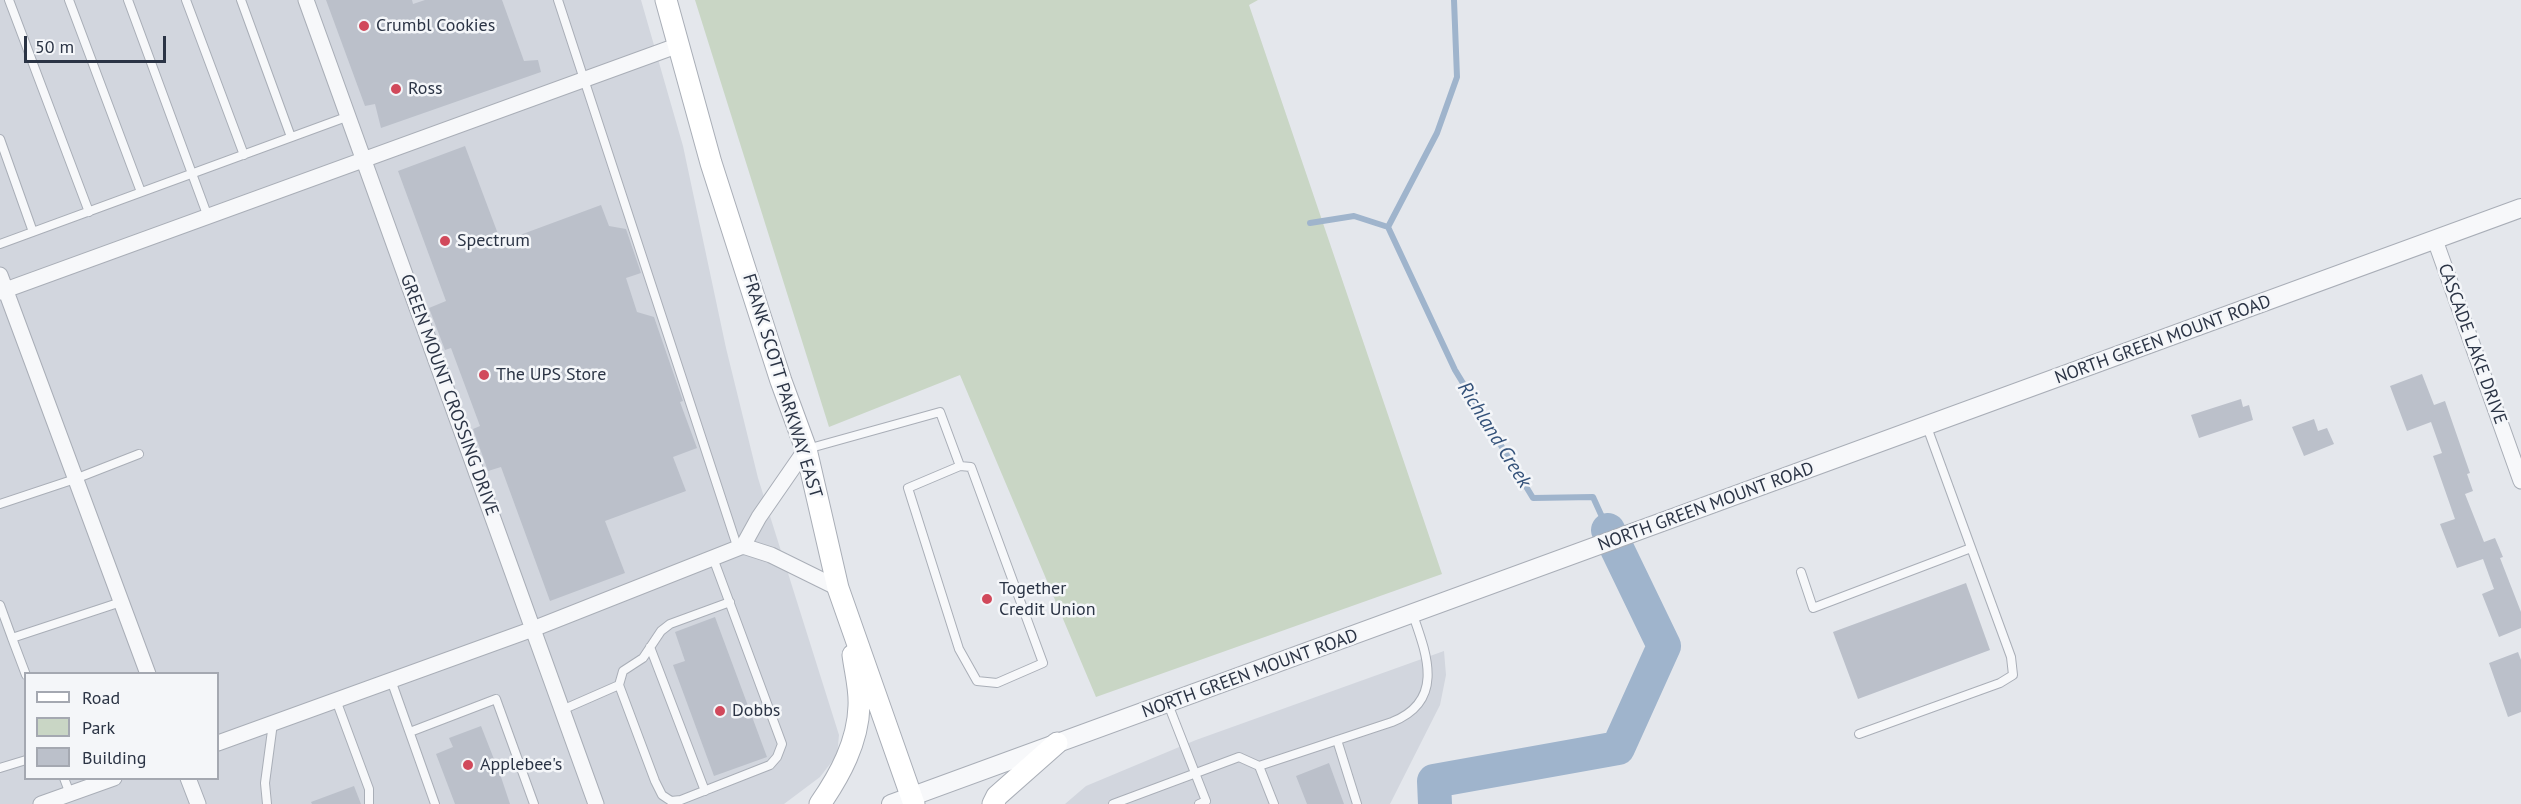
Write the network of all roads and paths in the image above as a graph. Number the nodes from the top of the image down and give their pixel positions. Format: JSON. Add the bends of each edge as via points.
{"nodes":[{"id":1,"x":9,"y":0,"type":"edge"},
{"id":2,"x":69,"y":0,"type":"edge"},
{"id":3,"x":128,"y":0,"type":"edge"},
{"id":4,"x":186,"y":0,"type":"edge"},
{"id":5,"x":241,"y":0,"type":"edge"},
{"id":6,"x":306,"y":0,"type":"edge"},
{"id":7,"x":558,"y":0,"type":"edge"},
{"id":8,"x":666,"y":0,"type":"edge"},
{"id":9,"x":680,"y":45,"type":"junction"},
{"id":10,"x":585,"y":79,"type":"junction"},
{"id":11,"x":349,"y":116,"type":"junction"},
{"id":12,"x":291,"y":137,"type":"junction"},
{"id":13,"x":0,"y":139,"type":"edge"},
{"id":14,"x":244,"y":154,"type":"junction"},
{"id":15,"x":364,"y":160,"type":"junction"},
{"id":16,"x":192,"y":173,"type":"junction"},
{"id":17,"x":141,"y":192,"type":"junction"},
{"id":18,"x":2521,"y":208,"type":"edge"},
{"id":19,"x":89,"y":212,"type":"junction"},
{"id":20,"x":208,"y":217,"type":"junction"},
{"id":21,"x":33,"y":232,"type":"junction"},
{"id":22,"x":2435,"y":240,"type":"junction"},
{"id":23,"x":0,"y":244,"type":"edge"},
{"id":24,"x":0,"y":275,"type":"edge"},
{"id":25,"x":3,"y":291,"type":"edge"},
{"id":26,"x":1927,"y":427,"type":"junction"},
{"id":27,"x":806,"y":449,"type":"junction"},
{"id":28,"x":139,"y":454,"type":"dead end"},
{"id":29,"x":960,"y":466,"type":"junction"},
{"id":30,"x":75,"y":479,"type":"junction"},
{"id":31,"x":2521,"y":481,"type":"edge"},
{"id":32,"x":0,"y":504,"type":"edge"},
{"id":33,"x":740,"y":548,"type":"junction"},
{"id":34,"x":1971,"y":548,"type":"junction"},
{"id":35,"x":713,"y":558,"type":"junction"},
{"id":36,"x":1801,"y":572,"type":"dead end"},
{"id":37,"x":838,"y":588,"type":"junction"},
{"id":38,"x":121,"y":602,"type":"junction"},
{"id":39,"x":730,"y":602,"type":"junction"},
{"id":40,"x":0,"y":605,"type":"edge"},
{"id":41,"x":847,"y":612,"type":"junction"},
{"id":42,"x":1413,"y":615,"type":"junction"},
{"id":43,"x":533,"y":630,"type":"junction"},
{"id":44,"x":12,"y":638,"type":"junction"},
{"id":45,"x":650,"y":647,"type":"junction"},
{"id":46,"x":25,"y":672,"type":"edge"},
{"id":47,"x":147,"y":672,"type":"edge"},
{"id":48,"x":391,"y":680,"type":"junction"},
{"id":49,"x":620,"y":685,"type":"junction"},
{"id":50,"x":336,"y":700,"type":"junction"},
{"id":51,"x":1168,"y":703,"type":"junction"},
{"id":52,"x":562,"y":710,"type":"junction"},
{"id":53,"x":273,"y":723,"type":"junction"},
{"id":54,"x":410,"y":732,"type":"junction"},
{"id":55,"x":1859,"y":734,"type":"dead end"},
{"id":56,"x":1337,"y":740,"type":"junction"},
{"id":57,"x":219,"y":742,"type":"edge"},
{"id":58,"x":1057,"y":743,"type":"junction"},
{"id":59,"x":24,"y":761,"type":"edge"},
{"id":60,"x":1259,"y":766,"type":"junction"},
{"id":61,"x":0,"y":768,"type":"edge"},
{"id":62,"x":1194,"y":772,"type":"junction"},
{"id":63,"x":65,"y":780,"type":"edge"},
{"id":64,"x":108,"y":780,"type":"edge"},
{"id":65,"x":189,"y":780,"type":"edge"},
{"id":66,"x":705,"y":791,"type":"junction"},
{"id":67,"x":70,"y":794,"type":"junction"},
{"id":68,"x":913,"y":800,"type":"edge"},
{"id":69,"x":46,"y":803,"type":"edge"},
{"id":70,"x":1204,"y":803,"type":"edge"},
{"id":71,"x":198,"y":804,"type":"edge"},
{"id":72,"x":267,"y":804,"type":"edge"},
{"id":73,"x":369,"y":804,"type":"edge"},
{"id":74,"x":435,"y":804,"type":"edge"},
{"id":75,"x":534,"y":804,"type":"edge"},
{"id":76,"x":596,"y":804,"type":"edge"},
{"id":77,"x":820,"y":804,"type":"edge"},
{"id":78,"x":891,"y":804,"type":"edge"},
{"id":79,"x":993,"y":804,"type":"edge"},
{"id":80,"x":1113,"y":804,"type":"edge"},
{"id":81,"x":1274,"y":804,"type":"edge"},
{"id":82,"x":1357,"y":804,"type":"edge"}],
"edges":[{"from":1,"to":19,"type":"lane"},
{"from":2,"to":17,"type":"lane"},
{"from":3,"to":16,"type":"lane"},
{"from":4,"to":14,"type":"lane"},
{"from":5,"to":12,"type":"lane"},
{"from":6,"to":11,"type":"street","name":"GREEN MOUNT CROSSING DRIVE"},
{"from":7,"to":10,"type":"lane"},
{"from":8,"to":9,"type":"main road","name":"FRANK SCOTT PARKWAY EAST"},
{"from":9,"to":10,"type":"street"},
{"from":9,"to":27,"type":"main road","name":"FRANK SCOTT PARKWAY EAST","via":[[711,163]]},
{"from":10,"to":15,"type":"street"},
{"from":10,"to":33,"type":"lane"},
{"from":11,"to":12,"type":"lane"},
{"from":11,"to":15,"type":"street","name":"GREEN MOUNT CROSSING DRIVE"},
{"from":12,"to":14,"type":"lane"},
{"from":13,"to":21,"type":"lane"},
{"from":14,"to":16,"type":"lane"},
{"from":15,"to":20,"type":"street"},
{"from":15,"to":43,"type":"street","name":"GREEN MOUNT CROSSING DRIVE"},
{"from":16,"to":17,"type":"lane"},
{"from":16,"to":20,"type":"lane"},
{"from":17,"to":19,"type":"lane"},
{"from":18,"to":22,"type":"street","name":"NORTH GREEN MOUNT ROAD"},
{"from":19,"to":21,"type":"lane"},
{"from":20,"to":25,"type":"street"},
{"from":21,"to":23,"type":"lane"},
{"from":22,"to":26,"type":"street","name":"NORTH GREEN MOUNT ROAD"},
{"from":22,"to":31,"type":"street","name":"CASCADE LAKE DRIVE"},
{"from":24,"to":25,"type":"street"},
{"from":25,"to":30,"type":"street"},
{"from":26,"to":34,"type":"lane"},
{"from":26,"to":42,"type":"street","name":"NORTH GREEN MOUNT ROAD"},
{"from":27,"to":29,"type":"lane","via":[[940,412]]},
{"from":27,"to":33,"type":"street"},
{"from":27,"to":37,"type":"main road","name":"FRANK SCOTT PARKWAY EAST"},
{"from":28,"to":30,"type":"lane"},
{"from":29,"to":29,"type":"lane","via":[[971,467],[1043,663],[997,683],[977,681],[959,649],[908,488]]},
{"from":30,"to":32,"type":"lane"},
{"from":30,"to":38,"type":"street"},
{"from":33,"to":35,"type":"street"},
{"from":33,"to":37,"type":"street","via":[[771,555]]},
{"from":34,"to":36,"type":"lane","via":[[1813,608]]},
{"from":34,"to":55,"type":"lane","via":[[2011,657],[2013,675]]},
{"from":35,"to":39,"type":"lane"},
{"from":35,"to":43,"type":"street"},
{"from":37,"to":41,"type":"main road","name":"FRANK SCOTT PARKWAY EAST"},
{"from":38,"to":44,"type":"lane"},
{"from":38,"to":47,"type":"street"},
{"from":39,"to":45,"type":"lane","via":[[670,624]]},
{"from":39,"to":66,"type":"lane","via":[[782,744],[770,765]]},
{"from":40,"to":44,"type":"lane"},
{"from":41,"to":68,"type":"main road","name":"FRANK SCOTT PARKWAY EAST"},
{"from":41,"to":77,"type":"main road","via":[[859,705],[842,771]]},
{"from":42,"to":51,"type":"street","name":"NORTH GREEN MOUNT ROAD"},
{"from":42,"to":56,"type":"lane","via":[[1427,656],[1426,689],[1419,702],[1400,719]]},
{"from":43,"to":48,"type":"street"},
{"from":43,"to":52,"type":"street","name":"GREEN MOUNT CROSSING DRIVE"},
{"from":44,"to":46,"type":"lane"},
{"from":45,"to":49,"type":"lane","via":[[623,671]]},
{"from":45,"to":66,"type":"lane"},
{"from":48,"to":50,"type":"street"},
{"from":48,"to":54,"type":"lane"},
{"from":49,"to":52,"type":"lane"},
{"from":49,"to":66,"type":"lane","via":[[662,795],[671,801]]},
{"from":50,"to":53,"type":"street"},
{"from":50,"to":73,"type":"lane","via":[[369,789]]},
{"from":51,"to":58,"type":"street","name":"NORTH GREEN MOUNT ROAD"},
{"from":51,"to":62,"type":"lane"},
{"from":52,"to":76,"type":"street","name":"GREEN MOUNT CROSSING DRIVE"},
{"from":53,"to":57,"type":"street"},
{"from":53,"to":72,"type":"lane","via":[[265,783]]},
{"from":54,"to":74,"type":"lane"},
{"from":54,"to":75,"type":"lane","via":[[496,699]]},
{"from":56,"to":60,"type":"lane"},
{"from":56,"to":82,"type":"lane"},
{"from":58,"to":68,"type":"street","name":"NORTH GREEN MOUNT ROAD"},
{"from":58,"to":79,"type":"main road","via":[[997,796]]},
{"from":59,"to":61,"type":"lane"},
{"from":60,"to":62,"type":"lane","via":[[1239,757]]},
{"from":60,"to":81,"type":"lane"},
{"from":62,"to":70,"type":"lane"},
{"from":62,"to":80,"type":"lane"},
{"from":63,"to":67,"type":"lane"},
{"from":64,"to":67,"type":"street"},
{"from":65,"to":71,"type":"street"},
{"from":67,"to":69,"type":"street"},
{"from":68,"to":78,"type":"street","name":"NORTH GREEN MOUNT ROAD"}]}
